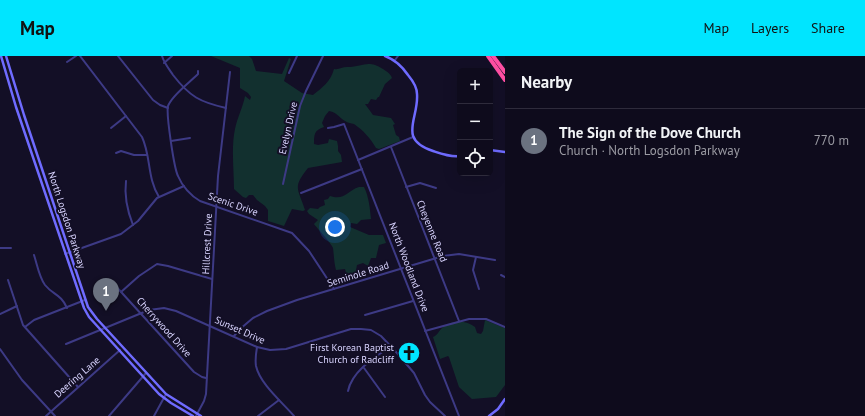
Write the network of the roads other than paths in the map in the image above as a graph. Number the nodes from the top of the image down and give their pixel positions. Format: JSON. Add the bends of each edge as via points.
{"nodes":[{"id":1,"x":1,"y":56,"type":"edge"},
{"id":2,"x":6,"y":56,"type":"edge"},
{"id":3,"x":76,"y":56,"type":"edge"},
{"id":4,"x":80,"y":56,"type":"edge"},
{"id":5,"x":118,"y":56,"type":"edge"},
{"id":6,"x":162,"y":56,"type":"edge"},
{"id":7,"x":172,"y":56,"type":"edge"},
{"id":8,"x":297,"y":56,"type":"edge"},
{"id":9,"x":323,"y":56,"type":"edge"},
{"id":10,"x":385,"y":56,"type":"edge"},
{"id":11,"x":398,"y":56,"type":"edge"},
{"id":12,"x":488,"y":56,"type":"edge"},
{"id":13,"x":493,"y":56,"type":"edge"},
{"id":14,"x":395,"y":60,"type":"junction"},
{"id":15,"x":67,"y":62,"type":"dead end"},
{"id":16,"x":164,"y":63,"type":"junction"},
{"id":17,"x":198,"y":71,"type":"dead end"},
{"id":18,"x":230,"y":72,"type":"dead end"},
{"id":19,"x":505,"y":72,"type":"edge"},
{"id":20,"x":289,"y":73,"type":"dead end"},
{"id":21,"x":12,"y":77,"type":"junction"},
{"id":22,"x":8,"y":79,"type":"junction"},
{"id":23,"x":505,"y":80,"type":"edge"},
{"id":24,"x":183,"y":88,"type":"junction"},
{"id":25,"x":168,"y":108,"type":"junction"},
{"id":26,"x":226,"y":108,"type":"junction"},
{"id":27,"x":126,"y":116,"type":"junction"},
{"id":28,"x":111,"y":128,"type":"dead end"},
{"id":29,"x":328,"y":128,"type":"dead end"},
{"id":30,"x":30,"y":134,"type":"junction"},
{"id":31,"x":26,"y":135,"type":"junction"},
{"id":32,"x":413,"y":137,"type":"junction"},
{"id":33,"x":190,"y":138,"type":"dead end"},
{"id":34,"x":171,"y":141,"type":"junction"},
{"id":35,"x":391,"y":147,"type":"junction"},
{"id":36,"x":493,"y":150,"type":"edge"},
{"id":37,"x":505,"y":152,"type":"edge"},
{"id":38,"x":116,"y":153,"type":"dead end"},
{"id":39,"x":147,"y":155,"type":"junction"},
{"id":40,"x":457,"y":156,"type":"edge"},
{"id":41,"x":358,"y":160,"type":"junction"},
{"id":42,"x":362,"y":169,"type":"junction"},
{"id":43,"x":126,"y":181,"type":"dead end"},
{"id":44,"x":284,"y":184,"type":"dead end"},
{"id":45,"x":184,"y":186,"type":"junction"},
{"id":46,"x":48,"y":187,"type":"junction"},
{"id":47,"x":406,"y":187,"type":"junction"},
{"id":48,"x":436,"y":188,"type":"dead end"},
{"id":49,"x":44,"y":189,"type":"junction"},
{"id":50,"x":301,"y":194,"type":"dead end"},
{"id":51,"x":159,"y":197,"type":"junction"},
{"id":52,"x":217,"y":208,"type":"junction"},
{"id":53,"x":133,"y":225,"type":"junction"},
{"id":54,"x":0,"y":248,"type":"edge"},
{"id":55,"x":11,"y":248,"type":"dead end"},
{"id":56,"x":69,"y":252,"type":"junction"},
{"id":57,"x":65,"y":254,"type":"junction"},
{"id":58,"x":34,"y":255,"type":"dead end"},
{"id":59,"x":476,"y":257,"type":"junction"},
{"id":60,"x":435,"y":259,"type":"junction"},
{"id":61,"x":495,"y":260,"type":"dead end"},
{"id":62,"x":402,"y":269,"type":"junction"},
{"id":63,"x":500,"y":275,"type":"dead end"},
{"id":64,"x":505,"y":277,"type":"edge"},
{"id":65,"x":213,"y":279,"type":"junction"},
{"id":66,"x":8,"y":280,"type":"dead end"},
{"id":67,"x":112,"y":282,"type":"dead end"},
{"id":68,"x":334,"y":289,"type":"junction"},
{"id":69,"x":479,"y":289,"type":"dead end"},
{"id":70,"x":121,"y":292,"type":"junction"},
{"id":71,"x":85,"y":300,"type":"junction"},
{"id":72,"x":413,"y":301,"type":"junction"},
{"id":73,"x":81,"y":302,"type":"junction"},
{"id":74,"x":17,"y":306,"type":"junction"},
{"id":75,"x":67,"y":308,"type":"junction"},
{"id":76,"x":141,"y":313,"type":"junction"},
{"id":77,"x":0,"y":314,"type":"edge"},
{"id":78,"x":365,"y":315,"type":"dead end"},
{"id":79,"x":459,"y":321,"type":"junction"},
{"id":80,"x":209,"y":325,"type":"junction"},
{"id":81,"x":505,"y":326,"type":"edge"},
{"id":82,"x":25,"y":327,"type":"junction"},
{"id":83,"x":106,"y":328,"type":"junction"},
{"id":84,"x":102,"y":330,"type":"junction"},
{"id":85,"x":425,"y":331,"type":"junction"},
{"id":86,"x":234,"y":336,"type":"junction"},
{"id":87,"x":66,"y":344,"type":"dead end"},
{"id":88,"x":391,"y":346,"type":"junction"},
{"id":89,"x":257,"y":347,"type":"junction"},
{"id":90,"x":0,"y":349,"type":"edge"},
{"id":91,"x":120,"y":350,"type":"junction"},
{"id":92,"x":364,"y":368,"type":"junction"},
{"id":93,"x":146,"y":372,"type":"junction"},
{"id":94,"x":143,"y":376,"type":"junction"},
{"id":95,"x":206,"y":378,"type":"junction"},
{"id":96,"x":78,"y":387,"type":"junction"},
{"id":97,"x":348,"y":391,"type":"dead end"},
{"id":98,"x":166,"y":394,"type":"junction"},
{"id":99,"x":384,"y":397,"type":"dead end"},
{"id":100,"x":164,"y":398,"type":"junction"},
{"id":101,"x":505,"y":399,"type":"edge"},
{"id":102,"x":279,"y":400,"type":"junction"},
{"id":103,"x":50,"y":412,"type":"junction"},
{"id":104,"x":197,"y":415,"type":"edge"},
{"id":105,"x":46,"y":416,"type":"edge"},
{"id":106,"x":55,"y":416,"type":"edge"},
{"id":107,"x":109,"y":416,"type":"edge"},
{"id":108,"x":154,"y":416,"type":"edge"},
{"id":109,"x":193,"y":416,"type":"edge"},
{"id":110,"x":201,"y":416,"type":"edge"},
{"id":111,"x":258,"y":416,"type":"edge"},
{"id":112,"x":294,"y":416,"type":"edge"},
{"id":113,"x":445,"y":416,"type":"edge"},
{"id":114,"x":459,"y":416,"type":"edge"},
{"id":115,"x":490,"y":416,"type":"edge"}],
"edges":[{"from":1,"to":22,"type":"main road","name":"North Logsdon Parkway"},
{"from":2,"to":21,"type":"main road","name":"North Logsdon Parkway"},
{"from":3,"to":15,"type":"street"},
{"from":4,"to":27,"type":"street"},
{"from":5,"to":25,"type":"street","via":[[153,100]]},
{"from":6,"to":16,"type":"street"},
{"from":7,"to":16,"type":"street"},
{"from":8,"to":20,"type":"street"},
{"from":9,"to":44,"type":"street","name":"Evelyn Drive","via":[[300,106]]},
{"from":10,"to":14,"type":"main road"},
{"from":11,"to":14,"type":"street"},
{"from":12,"to":23,"type":"highway"},
{"from":13,"to":19,"type":"highway"},
{"from":14,"to":32,"type":"main road","via":[[417,90]]},
{"from":16,"to":24,"type":"street"},
{"from":17,"to":24,"type":"street"},
{"from":18,"to":26,"type":"street","name":"Hillcrest Drive"},
{"from":21,"to":22,"type":"main road"},
{"from":21,"to":30,"type":"main road","name":"North Logsdon Parkway"},
{"from":22,"to":31,"type":"main road","name":"North Logsdon Parkway"},
{"from":24,"to":25,"type":"street","via":[[172,99]]},
{"from":24,"to":26,"type":"street","via":[[202,101]]},
{"from":25,"to":34,"type":"street","name":"Scenic Drive"},
{"from":26,"to":52,"type":"street","name":"Hillcrest Drive"},
{"from":27,"to":28,"type":"street"},
{"from":27,"to":39,"type":"street","via":[[142,137]]},
{"from":29,"to":41,"type":"street","name":"North Woodland Drive","via":[[344,124]]},
{"from":30,"to":31,"type":"main road"},
{"from":30,"to":46,"type":"main road","name":"North Logsdon Parkway"},
{"from":31,"to":49,"type":"main road","name":"North Logsdon Parkway"},
{"from":32,"to":35,"type":"street"},
{"from":32,"to":40,"type":"main road","via":[[429,150],[447,156]]},
{"from":33,"to":34,"type":"street"},
{"from":34,"to":45,"type":"street","name":"Scenic Drive","via":[[177,173]]},
{"from":35,"to":41,"type":"street"},
{"from":35,"to":47,"type":"street","name":"Cheyenne Road"},
{"from":36,"to":37,"type":"main road"},
{"from":38,"to":39,"type":"street","via":[[121,151]]},
{"from":39,"to":51,"type":"street","via":[[152,181]]},
{"from":41,"to":42,"type":"street","name":"North Woodland Drive"},
{"from":42,"to":50,"type":"street"},
{"from":42,"to":62,"type":"street","name":"North Woodland Drive"},
{"from":43,"to":53,"type":"street","via":[[125,200]]},
{"from":45,"to":51,"type":"street"},
{"from":45,"to":52,"type":"street","name":"Scenic Drive","via":[[198,200]]},
{"from":46,"to":49,"type":"street"},
{"from":46,"to":56,"type":"main road","name":"North Logsdon Parkway"},
{"from":47,"to":48,"type":"street","via":[[420,182]]},
{"from":47,"to":60,"type":"street","name":"Cheyenne Road"},
{"from":49,"to":57,"type":"main road","name":"North Logsdon Parkway"},
{"from":51,"to":53,"type":"street"},
{"from":52,"to":65,"type":"street","name":"Hillcrest Drive"},
{"from":52,"to":68,"type":"street","name":"Scenic Drive","via":[[292,233],[313,256]]},
{"from":53,"to":56,"type":"street","via":[[118,236]]},
{"from":54,"to":55,"type":"street"},
{"from":56,"to":57,"type":"street"},
{"from":56,"to":71,"type":"main road","name":"North Logsdon Parkway"},
{"from":57,"to":73,"type":"main road","name":"North Logsdon Parkway"},
{"from":58,"to":75,"type":"street","via":[[44,283],[61,298]]},
{"from":59,"to":60,"type":"street","name":"Seminole Road","via":[[456,254]]},
{"from":59,"to":61,"type":"street","name":"Seminole Road"},
{"from":59,"to":69,"type":"street","via":[[473,270]]},
{"from":60,"to":62,"type":"street","name":"Seminole Road"},
{"from":60,"to":79,"type":"street","name":"Cheyenne Road"},
{"from":62,"to":68,"type":"street","name":"Seminole Road"},
{"from":62,"to":72,"type":"street","name":"North Woodland Drive"},
{"from":63,"to":64,"type":"street"},
{"from":65,"to":70,"type":"street","via":[[157,264]]},
{"from":65,"to":80,"type":"street","name":"Hillcrest Drive"},
{"from":66,"to":74,"type":"street"},
{"from":67,"to":70,"type":"street","name":"Cherrywood Drive"},
{"from":68,"to":86,"type":"street","name":"Seminole Road","via":[[264,312],[244,325]]},
{"from":70,"to":76,"type":"street","name":"Cherrywood Drive"},
{"from":71,"to":73,"type":"street"},
{"from":71,"to":83,"type":"main road","name":"North Logsdon Parkway"},
{"from":72,"to":78,"type":"street"},
{"from":72,"to":85,"type":"street","name":"North Woodland Drive"},
{"from":73,"to":75,"type":"street"},
{"from":73,"to":84,"type":"main road","name":"North Logsdon Parkway","via":[[86,313]]},
{"from":74,"to":77,"type":"street"},
{"from":74,"to":82,"type":"street"},
{"from":75,"to":82,"type":"street","via":[[34,320]]},
{"from":76,"to":80,"type":"street","name":"Sunset Drive","via":[[156,308],[168,308]]},
{"from":76,"to":83,"type":"street","name":"Sunset Drive"},
{"from":76,"to":95,"type":"street","name":"Cherrywood Drive","via":[[194,372]]},
{"from":79,"to":81,"type":"street","via":[[486,319]]},
{"from":79,"to":85,"type":"street"},
{"from":80,"to":86,"type":"street","name":"Sunset Drive"},
{"from":80,"to":95,"type":"street","name":"Hillcrest Drive"},
{"from":82,"to":96,"type":"street"},
{"from":83,"to":84,"type":"street","name":"Sunset Drive"},
{"from":83,"to":93,"type":"main road","name":"North Logsdon Parkway"},
{"from":84,"to":87,"type":"street","name":"Sunset Drive"},
{"from":84,"to":91,"type":"main road","name":"North Logsdon Parkway"},
{"from":85,"to":114,"type":"street","name":"North Woodland Drive"},
{"from":86,"to":89,"type":"street","name":"Sunset Drive"},
{"from":88,"to":89,"type":"street","name":"Sunset Drive","via":[[368,329],[351,329],[278,350]]},
{"from":88,"to":92,"type":"street"},
{"from":88,"to":113,"type":"street","name":"Sunset Drive","via":[[414,374],[430,402]]},
{"from":89,"to":102,"type":"street","via":[[258,371]]},
{"from":90,"to":103,"type":"street"},
{"from":91,"to":94,"type":"main road","name":"North Logsdon Parkway"},
{"from":91,"to":96,"type":"street","name":"Deering Lane"},
{"from":92,"to":97,"type":"street","via":[[351,380]]},
{"from":92,"to":99,"type":"street"},
{"from":93,"to":94,"type":"street"},
{"from":93,"to":98,"type":"main road","name":"North Logsdon Parkway"},
{"from":94,"to":100,"type":"main road","name":"North Logsdon Parkway"},
{"from":94,"to":107,"type":"street"},
{"from":95,"to":104,"type":"street","name":"Hillcrest Drive","via":[[205,397]]},
{"from":96,"to":103,"type":"street","name":"Deering Lane"},
{"from":98,"to":100,"type":"street"},
{"from":98,"to":104,"type":"main road","name":"North Logsdon Parkway"},
{"from":100,"to":108,"type":"street"},
{"from":100,"to":109,"type":"main road","name":"North Logsdon Parkway"},
{"from":101,"to":115,"type":"main road"},
{"from":102,"to":111,"type":"street"},
{"from":102,"to":112,"type":"street"},
{"from":103,"to":105,"type":"street","name":"Deering Lane"},
{"from":103,"to":106,"type":"street"},
{"from":104,"to":110,"type":"main road","name":"North Logsdon Parkway"}]}
